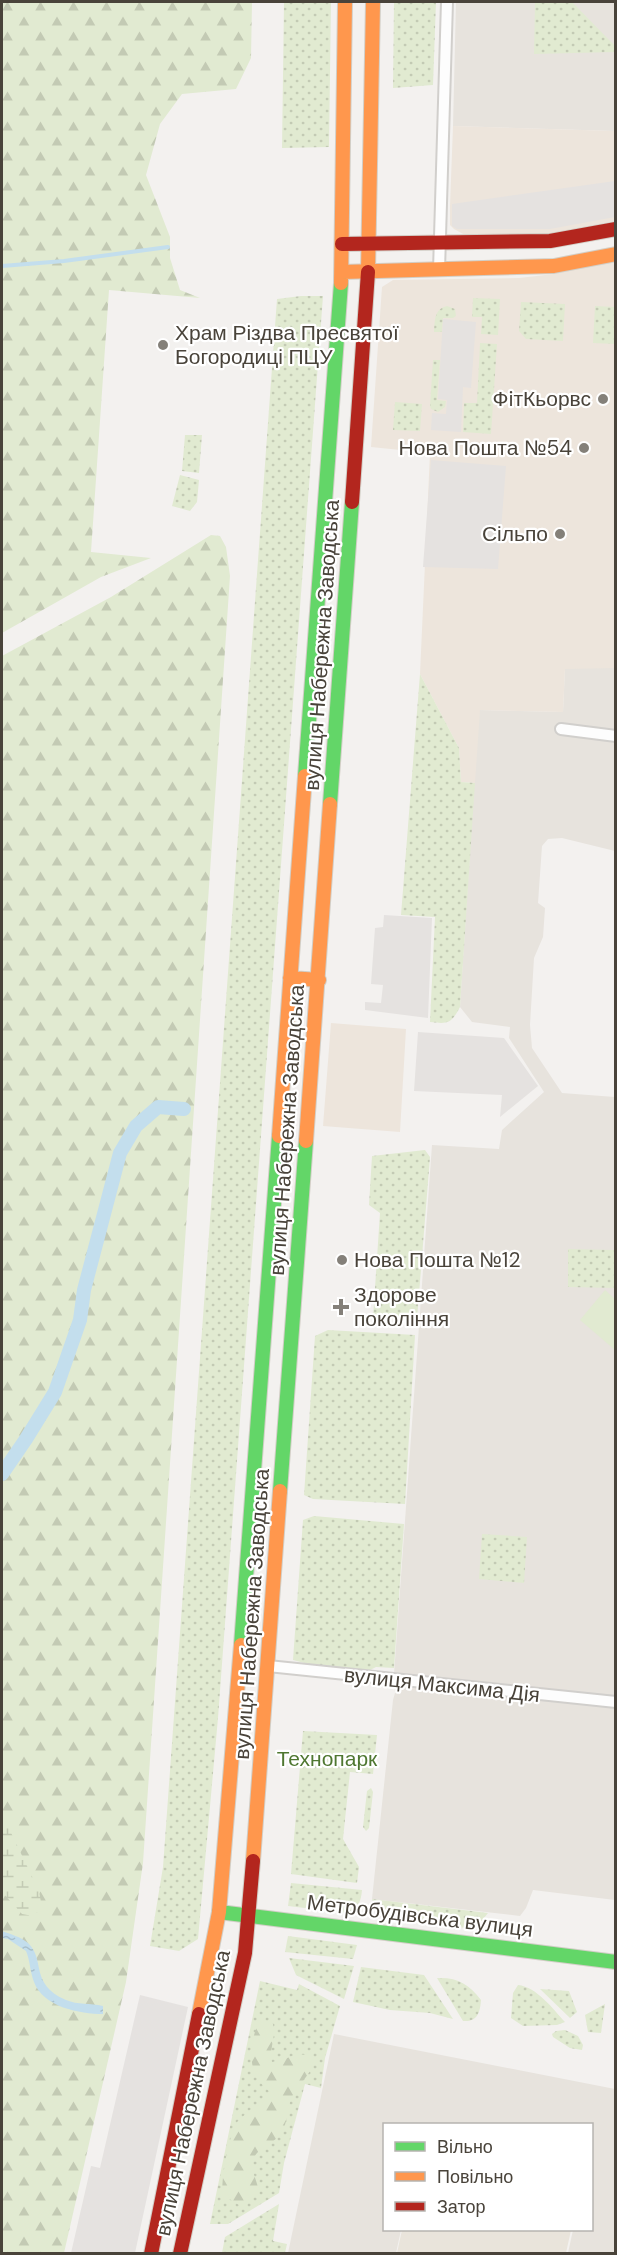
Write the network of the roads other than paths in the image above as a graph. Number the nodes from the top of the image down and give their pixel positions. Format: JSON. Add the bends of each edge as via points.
{"nodes":[{"id":1,"x":345,"y":2,"type":"edge"},
{"id":2,"x":373,"y":2,"type":"edge"},
{"id":3,"x":447,"y":2,"type":"edge"},
{"id":4,"x":615,"y":229,"type":"edge"},
{"id":5,"x":440,"y":242,"type":"junction"},
{"id":6,"x":342,"y":244,"type":"junction"},
{"id":7,"x":370,"y":244,"type":"junction"},
{"id":8,"x":615,"y":254,"type":"edge"},
{"id":9,"x":439,"y":270,"type":"junction"},
{"id":10,"x":369,"y":271,"type":"junction"},
{"id":11,"x":342,"y":272,"type":"junction"},
{"id":12,"x":561,"y":729,"type":"dead end"},
{"id":13,"x":615,"y":736,"type":"edge"},
{"id":14,"x":290,"y":978,"type":"junction"},
{"id":15,"x":319,"y":980,"type":"junction"},
{"id":16,"x":268,"y":1666,"type":"junction"},
{"id":17,"x":615,"y":1702,"type":"edge"},
{"id":18,"x":219,"y":1912,"type":"junction"},
{"id":19,"x":249,"y":1917,"type":"junction"},
{"id":20,"x":615,"y":1962,"type":"edge"},
{"id":21,"x":151,"y":2253,"type":"edge"},
{"id":22,"x":180,"y":2253,"type":"edge"}],
"edges":[{"from":1,"to":6,"type":"main road","name":"вулиця Набережна Заводська"},
{"from":2,"to":7,"type":"main road","name":"вулиця Набережна Заводська"},
{"from":3,"to":5,"type":"street"},
{"from":4,"to":5,"type":"main road","via":[[550,241]]},
{"from":5,"to":7,"type":"main road"},
{"from":5,"to":9,"type":"street"},
{"from":6,"to":7,"type":"main road"},
{"from":6,"to":11,"type":"main road","name":"вулиця Набережна Заводська"},
{"from":7,"to":10,"type":"main road","name":"вулиця Набережна Заводська"},
{"from":8,"to":9,"type":"main road","via":[[554,266]]},
{"from":9,"to":10,"type":"main road"},
{"from":10,"to":11,"type":"main road"},
{"from":10,"to":15,"type":"main road","name":"вулиця Набережна Заводська"},
{"from":11,"to":14,"type":"main road","name":"вулиця Набережна Заводська"},
{"from":12,"to":13,"type":"street"},
{"from":14,"to":15,"type":"main road"},
{"from":14,"to":18,"type":"main road","name":"вулиця Набережна Заводська"},
{"from":15,"to":16,"type":"main road","name":"вулиця Набережна Заводська"},
{"from":16,"to":17,"type":"street","name":"вулиця Максима Дія"},
{"from":16,"to":19,"type":"main road","name":"вулиця Набережна Заводська"},
{"from":18,"to":19,"type":"main road","name":"Метробудівська вулиця"},
{"from":18,"to":21,"type":"main road","name":"вулиця Набережна Заводська"},
{"from":19,"to":20,"type":"main road","name":"Метробудівська вулиця"},
{"from":19,"to":22,"type":"main road","name":"вулиця Набережна Заводська","via":[[245,1953]]}]}
